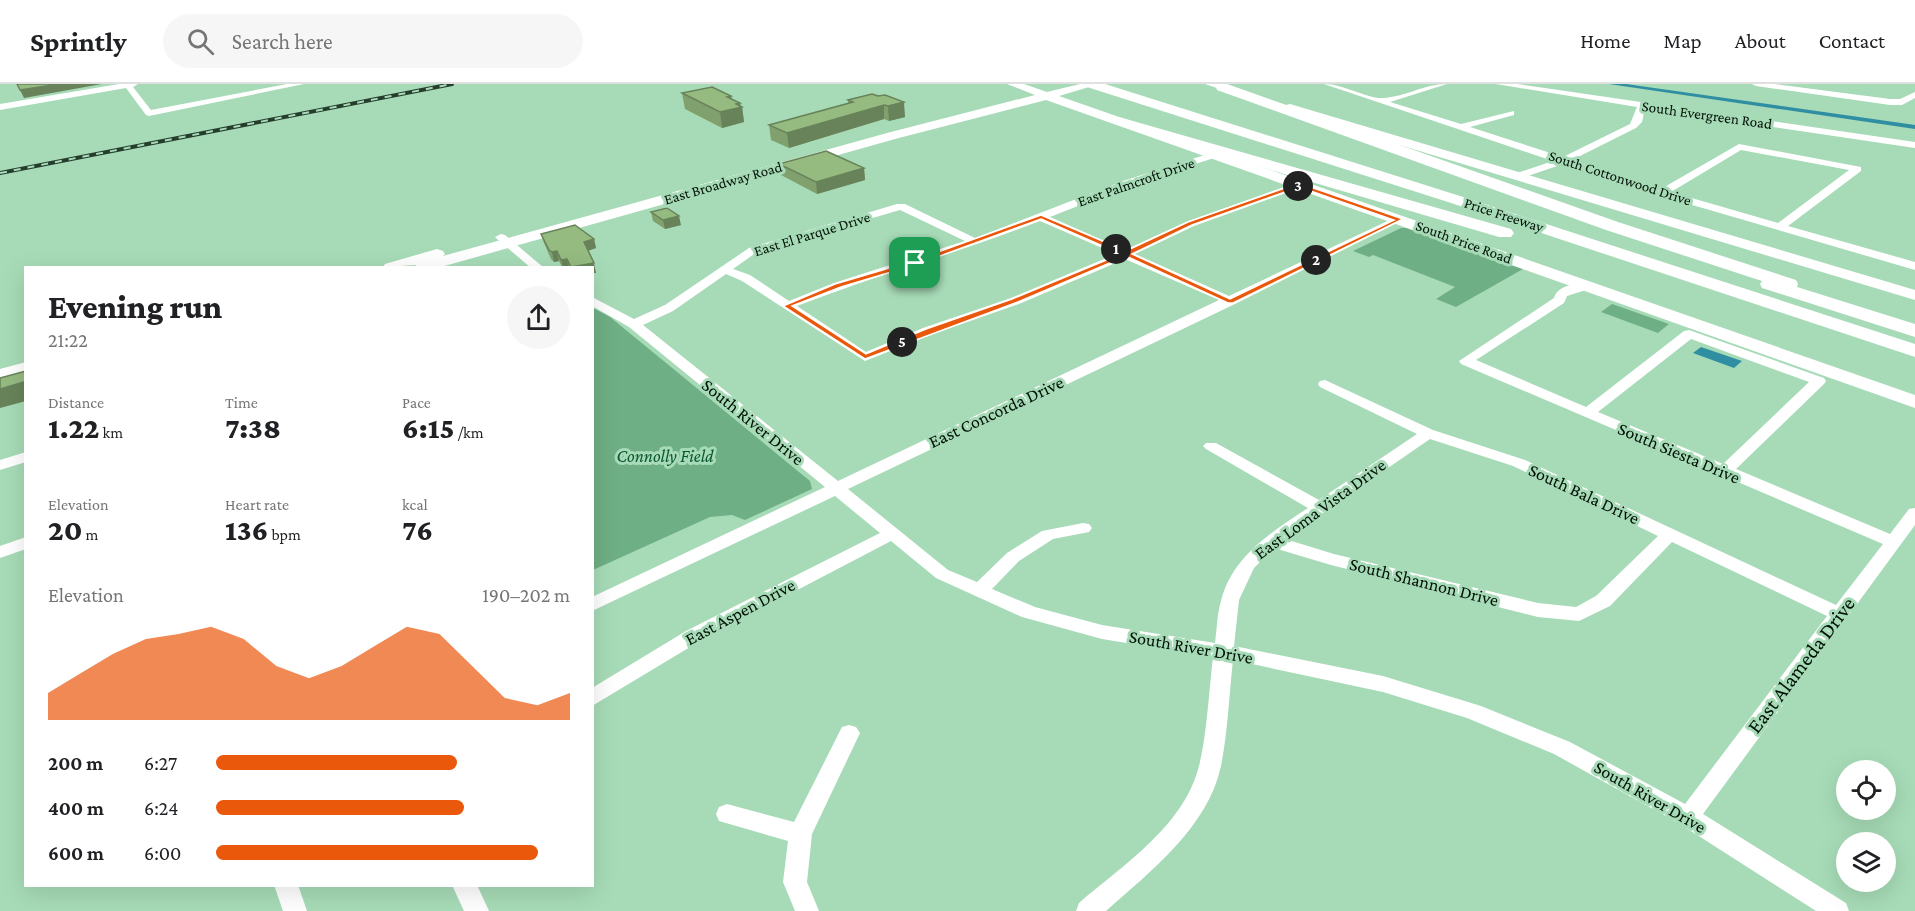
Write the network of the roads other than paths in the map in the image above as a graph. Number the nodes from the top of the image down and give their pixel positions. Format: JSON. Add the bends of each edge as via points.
{"nodes":[{"id":1,"x":131,"y":84,"type":"edge"},
{"id":2,"x":300,"y":84,"type":"edge"},
{"id":3,"x":1013,"y":84,"type":"edge"},
{"id":4,"x":1092,"y":84,"type":"edge"},
{"id":5,"x":1131,"y":84,"type":"edge"},
{"id":6,"x":1328,"y":84,"type":"edge"},
{"id":7,"x":1443,"y":84,"type":"edge"},
{"id":8,"x":1500,"y":84,"type":"edge"},
{"id":9,"x":1756,"y":84,"type":"edge"},
{"id":10,"x":1217,"y":86,"type":"edge"},
{"id":11,"x":1051,"y":89,"type":"edge"},
{"id":12,"x":1031,"y":91,"type":"junction"},
{"id":13,"x":1914,"y":97,"type":"edge"},
{"id":14,"x":1382,"y":101,"type":"junction"},
{"id":15,"x":1642,"y":105,"type":"junction"},
{"id":16,"x":0,"y":107,"type":"edge"},
{"id":17,"x":1511,"y":113,"type":"dead end"},
{"id":18,"x":1119,"y":121,"type":"junction"},
{"id":19,"x":1461,"y":127,"type":"junction"},
{"id":20,"x":886,"y":134,"type":"junction"},
{"id":21,"x":1915,"y":145,"type":"edge"},
{"id":22,"x":1214,"y":155,"type":"junction"},
{"id":23,"x":1565,"y":160,"type":"junction"},
{"id":24,"x":1518,"y":176,"type":"junction"},
{"id":25,"x":1299,"y":185,"type":"junction"},
{"id":26,"x":1662,"y":193,"type":"junction"},
{"id":27,"x":1041,"y":217,"type":"junction"},
{"id":28,"x":1400,"y":219,"type":"junction"},
{"id":29,"x":1779,"y":227,"type":"junction"},
{"id":30,"x":505,"y":240,"type":"junction"},
{"id":31,"x":975,"y":242,"type":"junction"},
{"id":32,"x":1126,"y":254,"type":"junction"},
{"id":33,"x":1914,"y":265,"type":"edge"},
{"id":34,"x":395,"y":266,"type":"edge"},
{"id":35,"x":426,"y":266,"type":"edge"},
{"id":36,"x":536,"y":266,"type":"edge"},
{"id":37,"x":723,"y":269,"type":"junction"},
{"id":38,"x":1585,"y":286,"type":"junction"},
{"id":39,"x":1915,"y":295,"type":"edge"},
{"id":40,"x":1230,"y":301,"type":"junction"},
{"id":41,"x":594,"y":302,"type":"edge"},
{"id":42,"x":786,"y":306,"type":"junction"},
{"id":43,"x":634,"y":324,"type":"junction"},
{"id":44,"x":1915,"y":325,"type":"edge"},
{"id":45,"x":1915,"y":331,"type":"edge"},
{"id":46,"x":1915,"y":353,"type":"edge"},
{"id":47,"x":24,"y":369,"type":"edge"},
{"id":48,"x":0,"y":375,"type":"edge"},
{"id":49,"x":24,"y":379,"type":"edge"},
{"id":50,"x":1325,"y":384,"type":"dead end"},
{"id":51,"x":0,"y":385,"type":"edge"},
{"id":52,"x":1915,"y":402,"type":"edge"},
{"id":53,"x":1587,"y":413,"type":"junction"},
{"id":54,"x":1428,"y":433,"type":"junction"},
{"id":55,"x":1211,"y":446,"type":"dead end"},
{"id":56,"x":24,"y":458,"type":"edge"},
{"id":57,"x":0,"y":465,"type":"edge"},
{"id":58,"x":1724,"y":472,"type":"junction"},
{"id":59,"x":835,"y":489,"type":"junction"},
{"id":60,"x":1318,"y":507,"type":"junction"},
{"id":61,"x":1915,"y":513,"type":"edge"},
{"id":62,"x":1083,"y":528,"type":"dead end"},
{"id":63,"x":891,"y":534,"type":"junction"},
{"id":64,"x":1670,"y":534,"type":"junction"},
{"id":65,"x":1271,"y":541,"type":"junction"},
{"id":66,"x":1893,"y":542,"type":"junction"},
{"id":67,"x":24,"y":544,"type":"edge"},
{"id":68,"x":0,"y":552,"type":"edge"},
{"id":69,"x":978,"y":591,"type":"junction"},
{"id":70,"x":594,"y":604,"type":"edge"},
{"id":71,"x":1839,"y":614,"type":"junction"},
{"id":72,"x":1223,"y":651,"type":"junction"},
{"id":73,"x":594,"y":697,"type":"edge"},
{"id":74,"x":849,"y":733,"type":"dead end"},
{"id":75,"x":727,"y":814,"type":"dead end"},
{"id":76,"x":1688,"y":817,"type":"junction"},
{"id":77,"x":800,"y":834,"type":"junction"},
{"id":78,"x":287,"y":887,"type":"edge"},
{"id":79,"x":465,"y":887,"type":"edge"},
{"id":80,"x":1822,"y":907,"type":"edge"},
{"id":81,"x":295,"y":911,"type":"edge"},
{"id":82,"x":477,"y":911,"type":"edge"},
{"id":83,"x":807,"y":911,"type":"edge"},
{"id":84,"x":1088,"y":911,"type":"edge"}],
"edges":[{"from":1,"to":2,"type":"street","via":[[149,113]]},
{"from":1,"to":16,"type":"street"},
{"from":3,"to":12,"type":"main road","name":"South Price Road"},
{"from":4,"to":11,"type":"main road","name":"East Broadway Road","via":[[1067,91]]},
{"from":4,"to":46,"type":"highway","name":"Price Freeway","via":[[1454,199]]},
{"from":5,"to":45,"type":"highway","name":"Price Freeway"},
{"from":6,"to":14,"type":"street","name":"South Cottonwood Drive"},
{"from":7,"to":14,"type":"street"},
{"from":8,"to":15,"type":"street","name":"South Evergreen Road"},
{"from":9,"to":13,"type":"street","via":[[1896,102]]},
{"from":10,"to":24,"type":"main road"},
{"from":10,"to":44,"type":"highway","via":[[1633,233]]},
{"from":11,"to":12,"type":"main road","name":"South Price Road"},
{"from":11,"to":18,"type":"main road","name":"South Price Road"},
{"from":11,"to":20,"type":"main road","name":"East Broadway Road"},
{"from":12,"to":20,"type":"main road","name":"East Broadway Road"},
{"from":14,"to":19,"type":"street","name":"South Cottonwood Drive"},
{"from":15,"to":21,"type":"street","name":"South Evergreen Road"},
{"from":15,"to":23,"type":"street","via":[[1633,126]]},
{"from":17,"to":19,"type":"street"},
{"from":18,"to":22,"type":"main road","name":"South Price Road"},
{"from":18,"to":46,"type":"highway"},
{"from":19,"to":23,"type":"street","name":"South Cottonwood Drive"},
{"from":20,"to":30,"type":"main road","name":"East Broadway Road"},
{"from":22,"to":25,"type":"main road","name":"South Price Road"},
{"from":22,"to":27,"type":"street","name":"East Palmcroft Drive","via":[[1118,186]]},
{"from":23,"to":24,"type":"street"},
{"from":23,"to":26,"type":"street","name":"South Cottonwood Drive"},
{"from":24,"to":39,"type":"main road"},
{"from":25,"to":28,"type":"main road","name":"South Price Road"},
{"from":25,"to":32,"type":"street","via":[[1190,224]]},
{"from":26,"to":29,"type":"street","name":"South Cottonwood Drive"},
{"from":26,"to":29,"type":"street","via":[[1739,147],[1857,169]]},
{"from":27,"to":31,"type":"street","name":"East Palmcroft Drive"},
{"from":27,"to":32,"type":"street"},
{"from":28,"to":38,"type":"main road","name":"South Price Road"},
{"from":28,"to":40,"type":"street","name":"East Concorda Drive"},
{"from":29,"to":33,"type":"street","name":"South Cottonwood Drive"},
{"from":30,"to":34,"type":"main road","name":"East Broadway Road"},
{"from":30,"to":35,"type":"main road","name":"East Broadway Road"},
{"from":30,"to":36,"type":"street"},
{"from":31,"to":37,"type":"street","name":"East El Parque Drive","via":[[901,206],[753,250]]},
{"from":31,"to":42,"type":"street","name":"East Palmcroft Drive"},
{"from":32,"to":40,"type":"street"},
{"from":32,"to":42,"type":"street","via":[[865,357]]},
{"from":37,"to":42,"type":"street","via":[[746,278]]},
{"from":37,"to":43,"type":"street","name":"East El Parque Drive","via":[[669,308]]},
{"from":38,"to":52,"type":"main road","name":"South Price Road"},
{"from":38,"to":53,"type":"street","name":"South Siesta Drive","via":[[1466,361]]},
{"from":40,"to":59,"type":"street","name":"East Concorda Drive"},
{"from":41,"to":43,"type":"street","name":"South River Drive"},
{"from":43,"to":59,"type":"street","name":"South River Drive"},
{"from":47,"to":48,"type":"main road"},
{"from":49,"to":51,"type":"main road"},
{"from":50,"to":54,"type":"street","name":"South Bala Drive"},
{"from":53,"to":58,"type":"street","name":"South Siesta Drive"},
{"from":53,"to":58,"type":"street","via":[[1689,334],[1819,381]]},
{"from":54,"to":60,"type":"street","name":"East Loma Vista Drive"},
{"from":54,"to":64,"type":"street","name":"South Bala Drive","via":[[1519,463]]},
{"from":55,"to":60,"type":"street"},
{"from":56,"to":57,"type":"street"},
{"from":58,"to":66,"type":"street","name":"South Siesta Drive"},
{"from":59,"to":63,"type":"street","name":"South River Drive"},
{"from":59,"to":70,"type":"street","name":"East Concorda Drive"},
{"from":60,"to":65,"type":"street","name":"East Loma Vista Drive"},
{"from":61,"to":66,"type":"street","name":"East Alameda Drive"},
{"from":62,"to":69,"type":"street","via":[[1048,535],[1013,557]]},
{"from":63,"to":69,"type":"street","name":"South River Drive","via":[[942,574]]},
{"from":63,"to":73,"type":"street","name":"East Aspen Drive","via":[[693,636]]},
{"from":64,"to":65,"type":"street","name":"South Shannon Drive","via":[[1603,601],[1579,614],[1538,610]]},
{"from":64,"to":71,"type":"street","name":"South Bala Drive"},
{"from":65,"to":72,"type":"street","name":"East Loma Vista Drive","via":[[1246,565],[1230,600]]},
{"from":66,"to":71,"type":"street","name":"East Alameda Drive"},
{"from":67,"to":68,"type":"street"},
{"from":69,"to":72,"type":"street","name":"South River Drive","via":[[1029,612],[1102,632]]},
{"from":71,"to":76,"type":"street","name":"East Alameda Drive"},
{"from":72,"to":76,"type":"street","name":"South River Drive","via":[[1383,684],[1474,712],[1562,748]]},
{"from":72,"to":84,"type":"street","name":"East Loma Vista Drive","via":[[1210,767],[1199,794],[1184,821],[1155,852]]},
{"from":74,"to":77,"type":"street"},
{"from":75,"to":77,"type":"street"},
{"from":76,"to":80,"type":"street","name":"South River Drive"},
{"from":77,"to":83,"type":"street","via":[[795,882]]},
{"from":78,"to":81,"type":"street"},
{"from":79,"to":82,"type":"street"}]}
